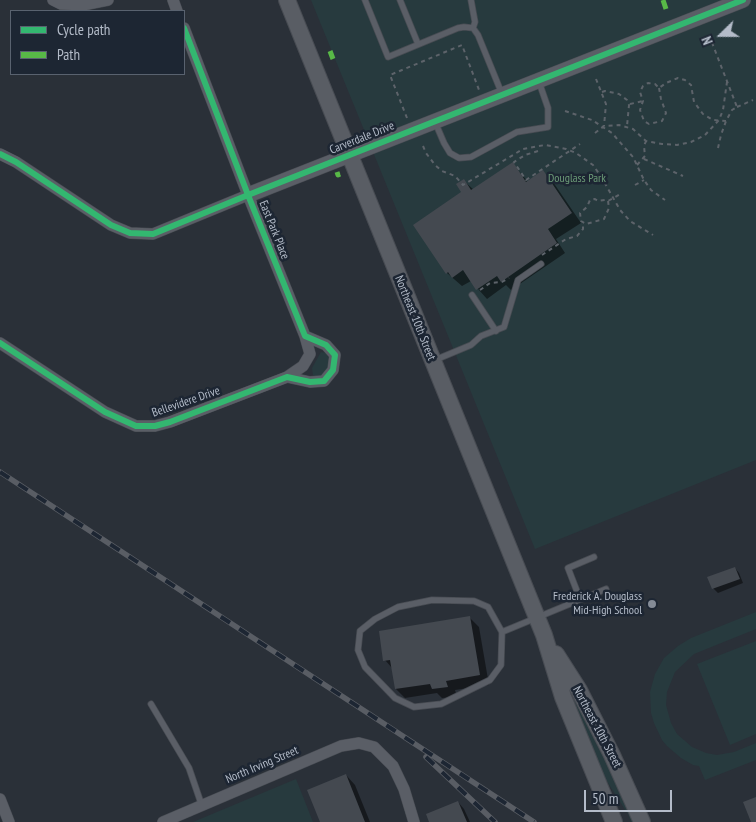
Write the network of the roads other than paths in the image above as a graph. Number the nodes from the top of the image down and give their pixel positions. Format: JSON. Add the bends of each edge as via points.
{"nodes":[{"id":1,"x":53,"y":0,"type":"edge"},
{"id":2,"x":108,"y":0,"type":"edge"},
{"id":3,"x":287,"y":0,"type":"edge"},
{"id":4,"x":365,"y":0,"type":"edge"},
{"id":5,"x":400,"y":0,"type":"edge"},
{"id":6,"x":471,"y":0,"type":"edge"},
{"id":7,"x":743,"y":0,"type":"edge"},
{"id":8,"x":473,"y":28,"type":"junction"},
{"id":9,"x":185,"y":31,"type":"edge"},
{"id":10,"x":418,"y":44,"type":"junction"},
{"id":11,"x":538,"y":80,"type":"junction"},
{"id":12,"x":502,"y":94,"type":"junction"},
{"id":13,"x":435,"y":121,"type":"junction"},
{"id":14,"x":0,"y":154,"type":"edge"},
{"id":15,"x":349,"y":155,"type":"junction"},
{"id":16,"x":248,"y":195,"type":"junction"},
{"id":17,"x":541,"y":264,"type":"dead end"},
{"id":18,"x":472,"y":295,"type":"dead end"},
{"id":19,"x":496,"y":331,"type":"junction"},
{"id":20,"x":305,"y":336,"type":"junction"},
{"id":21,"x":0,"y":343,"type":"edge"},
{"id":22,"x":433,"y":361,"type":"junction"},
{"id":23,"x":287,"y":377,"type":"junction"},
{"id":24,"x":594,"y":557,"type":"dead end"},
{"id":25,"x":606,"y":588,"type":"dead end"},
{"id":26,"x":580,"y":599,"type":"junction"},
{"id":27,"x":537,"y":617,"type":"junction"},
{"id":28,"x":502,"y":632,"type":"junction"},
{"id":29,"x":544,"y":635,"type":"junction"},
{"id":30,"x":150,"y":704,"type":"dead end"},
{"id":31,"x":0,"y":798,"type":"edge"},
{"id":32,"x":202,"y":806,"type":"junction"},
{"id":33,"x":9,"y":822,"type":"edge"},
{"id":34,"x":163,"y":822,"type":"edge"},
{"id":35,"x":414,"y":822,"type":"edge"},
{"id":36,"x":614,"y":822,"type":"edge"},
{"id":37,"x":642,"y":822,"type":"edge"}],
"edges":[{"from":1,"to":2,"type":"street","via":[[61,4],[83,5]]},
{"from":3,"to":15,"type":"main road","name":"Northeast 10th Street"},
{"from":4,"to":10,"type":"lane","via":[[388,57]]},
{"from":5,"to":10,"type":"lane"},
{"from":6,"to":8,"type":"lane"},
{"from":7,"to":11,"type":"street","name":"Carverdale Drive"},
{"from":8,"to":10,"type":"lane","via":[[464,26]]},
{"from":8,"to":12,"type":"lane"},
{"from":9,"to":16,"type":"street","name":"East Park Place"},
{"from":11,"to":12,"type":"street","name":"Carverdale Drive"},
{"from":11,"to":13,"type":"lane","via":[[548,108],[548,127],[517,132],[476,155],[459,158],[446,149]]},
{"from":12,"to":13,"type":"street","name":"Carverdale Drive"},
{"from":13,"to":15,"type":"street","name":"Carverdale Drive"},
{"from":14,"to":16,"type":"street","name":"Carverdale Drive","via":[[111,225],[130,233],[153,234]]},
{"from":15,"to":16,"type":"street","name":"Carverdale Drive"},
{"from":15,"to":22,"type":"main road","name":"Northeast 10th Street"},
{"from":16,"to":20,"type":"street","name":"East Park Place"},
{"from":17,"to":19,"type":"lane","via":[[518,280],[504,327]]},
{"from":18,"to":19,"type":"lane"},
{"from":19,"to":22,"type":"lane"},
{"from":20,"to":23,"type":"street","name":"East Park Place","via":[[310,354],[303,366]]},
{"from":20,"to":23,"type":"street","via":[[326,346],[335,355],[333,370],[324,381]]},
{"from":21,"to":23,"type":"street","name":"Bellevidere Drive","via":[[105,412],[136,426],[170,422]]},
{"from":22,"to":27,"type":"main road","name":"Northeast 10th Street"},
{"from":24,"to":26,"type":"lane","via":[[568,568]]},
{"from":25,"to":26,"type":"lane"},
{"from":26,"to":27,"type":"lane"},
{"from":27,"to":28,"type":"lane"},
{"from":27,"to":29,"type":"main road","name":"Northeast 10th Street"},
{"from":28,"to":28,"type":"lane","via":[[501,665],[490,680],[441,704],[414,707],[394,698],[364,668],[358,650],[360,631],[375,619],[398,607],[432,600],[474,601],[488,607]]},
{"from":29,"to":36,"type":"main road","name":"Northeast 10th Street","via":[[563,697]]},
{"from":29,"to":37,"type":"main road","name":"Northeast 10th Street","via":[[579,690]]},
{"from":30,"to":32,"type":"lane","via":[[190,768]]},
{"from":31,"to":33,"type":"street"},
{"from":32,"to":34,"type":"street","name":"North Irving Street"},
{"from":32,"to":35,"type":"street","name":"North Irving Street","via":[[341,746],[359,743],[374,746],[393,766]]}]}
